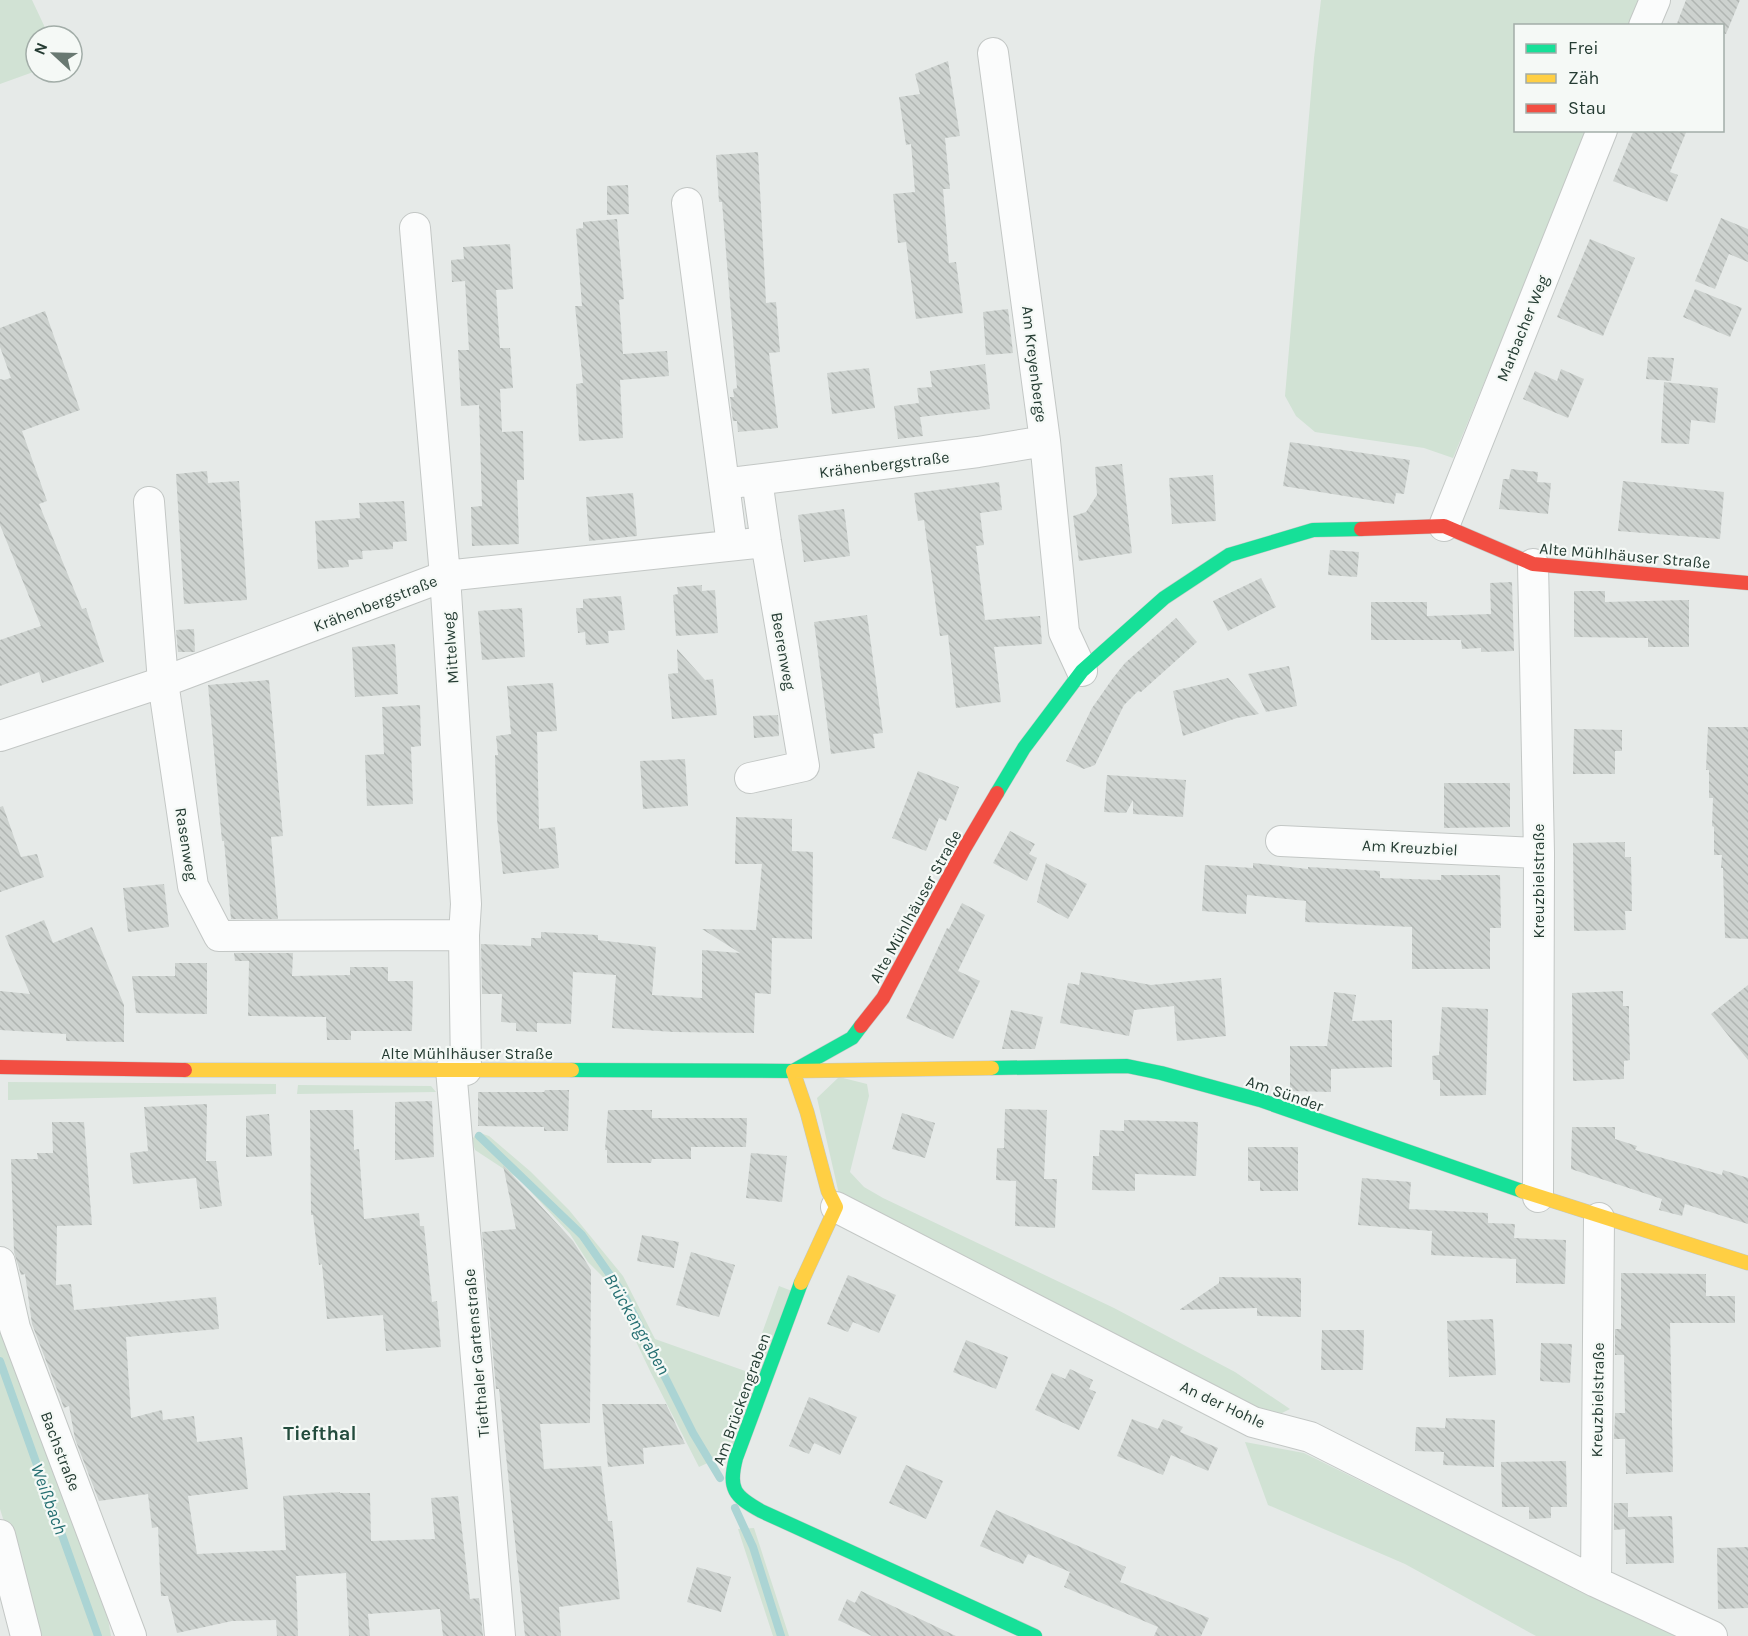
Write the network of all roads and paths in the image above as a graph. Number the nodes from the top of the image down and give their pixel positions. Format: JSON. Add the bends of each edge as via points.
{"nodes":[{"id":1,"x":1655,"y":0,"type":"edge"},
{"id":2,"x":1645,"y":24,"type":"edge"},
{"id":3,"x":993,"y":53,"type":"dead end"},
{"id":4,"x":1601,"y":132,"type":"edge"},
{"id":5,"x":687,"y":203,"type":"dead end"},
{"id":6,"x":415,"y":228,"type":"dead end"},
{"id":7,"x":1045,"y":441,"type":"junction"},
{"id":8,"x":757,"y":480,"type":"junction"},
{"id":9,"x":724,"y":484,"type":"junction"},
{"id":10,"x":149,"y":502,"type":"dead end"},
{"id":11,"x":1444,"y":526,"type":"junction"},
{"id":12,"x":766,"y":542,"type":"junction"},
{"id":13,"x":732,"y":544,"type":"junction"},
{"id":14,"x":1533,"y":564,"type":"junction"},
{"id":15,"x":445,"y":576,"type":"junction"},
{"id":16,"x":1748,"y":583,"type":"edge"},
{"id":17,"x":1082,"y":671,"type":"junction"},
{"id":18,"x":163,"y":682,"type":"junction"},
{"id":19,"x":0,"y":736,"type":"edge"},
{"id":20,"x":750,"y":778,"type":"dead end"},
{"id":21,"x":1281,"y":841,"type":"dead end"},
{"id":22,"x":1539,"y":853,"type":"junction"},
{"id":23,"x":464,"y":935,"type":"junction"},
{"id":24,"x":0,"y":1067,"type":"edge"},
{"id":25,"x":458,"y":1070,"type":"junction"},
{"id":26,"x":793,"y":1071,"type":"junction"},
{"id":27,"x":1538,"y":1197,"type":"junction"},
{"id":28,"x":836,"y":1208,"type":"junction"},
{"id":29,"x":1599,"y":1218,"type":"junction"},
{"id":30,"x":0,"y":1262,"type":"edge"},
{"id":31,"x":1748,"y":1263,"type":"edge"},
{"id":32,"x":0,"y":1534,"type":"edge"},
{"id":33,"x":1596,"y":1582,"type":"junction"},
{"id":34,"x":26,"y":1636,"type":"edge"},
{"id":35,"x":131,"y":1636,"type":"edge"},
{"id":36,"x":500,"y":1636,"type":"edge"},
{"id":37,"x":1035,"y":1636,"type":"edge"},
{"id":38,"x":1712,"y":1636,"type":"edge"}],
"edges":[{"from":1,"to":2,"type":"street"},
{"from":3,"to":7,"type":"street","name":"Am Kreyenberge"},
{"from":4,"to":11,"type":"street","name":"Marbacher Weg"},
{"from":5,"to":9,"type":"street"},
{"from":6,"to":15,"type":"street","name":"Mittelweg"},
{"from":7,"to":8,"type":"street","name":"Krähenbergstraße"},
{"from":7,"to":17,"type":"street","name":"Am Kreyenberge","via":[[1064,632]]},
{"from":8,"to":9,"type":"street","name":"Krähenbergstraße"},
{"from":8,"to":12,"type":"street","name":"Beerenweg"},
{"from":9,"to":13,"type":"street"},
{"from":10,"to":18,"type":"street","name":"Rasenweg"},
{"from":11,"to":14,"type":"street","name":"Alte Mühlhäuser Straße"},
{"from":11,"to":17,"type":"street","name":"Alte Mühlhäuser Straße","via":[[1313,530],[1229,555],[1164,598]]},
{"from":12,"to":13,"type":"street","name":"Krähenbergstraße"},
{"from":12,"to":20,"type":"street","name":"Beerenweg","via":[[804,766]]},
{"from":13,"to":15,"type":"street","name":"Krähenbergstraße"},
{"from":14,"to":16,"type":"street","name":"Alte Mühlhäuser Straße"},
{"from":14,"to":22,"type":"street","name":"Kreuzbielstraße"},
{"from":15,"to":18,"type":"street","name":"Krähenbergstraße"},
{"from":15,"to":23,"type":"street","name":"Mittelweg","via":[[466,904]]},
{"from":17,"to":26,"type":"street","name":"Alte Mühlhäuser Straße","via":[[1024,748],[883,998],[852,1038]]},
{"from":18,"to":19,"type":"street","name":"Krähenbergstraße"},
{"from":18,"to":23,"type":"street","name":"Rasenweg","via":[[193,886],[219,936]]},
{"from":21,"to":22,"type":"street","name":"Am Kreuzbiel"},
{"from":22,"to":27,"type":"street","name":"Kreuzbielstraße"},
{"from":23,"to":25,"type":"street","name":"Mittelweg"},
{"from":24,"to":25,"type":"street","name":"Alte Mühlhäuser Straße"},
{"from":25,"to":26,"type":"street","name":"Alte Mühlhäuser Straße"},
{"from":25,"to":36,"type":"street","name":"Tiefthaler Gartenstraße"},
{"from":26,"to":27,"type":"street","name":"Am Sünder","via":[[1127,1066],[1204,1083]]},
{"from":26,"to":28,"type":"street"},
{"from":27,"to":29,"type":"street","name":"Am Sünder"},
{"from":28,"to":33,"type":"street","name":"An der Hohle","via":[[1253,1422],[1310,1437]]},
{"from":28,"to":37,"type":"street","name":"Am Brückengraben","via":[[801,1284],[736,1458],[730,1479],[738,1498]]},
{"from":29,"to":31,"type":"street","name":"Am Sünder"},
{"from":29,"to":33,"type":"street","name":"Kreuzbielstraße"},
{"from":30,"to":35,"type":"street","name":"Bachstraße","via":[[15,1328]]},
{"from":32,"to":34,"type":"street"},
{"from":33,"to":38,"type":"street","name":"An der Hohle"}]}
